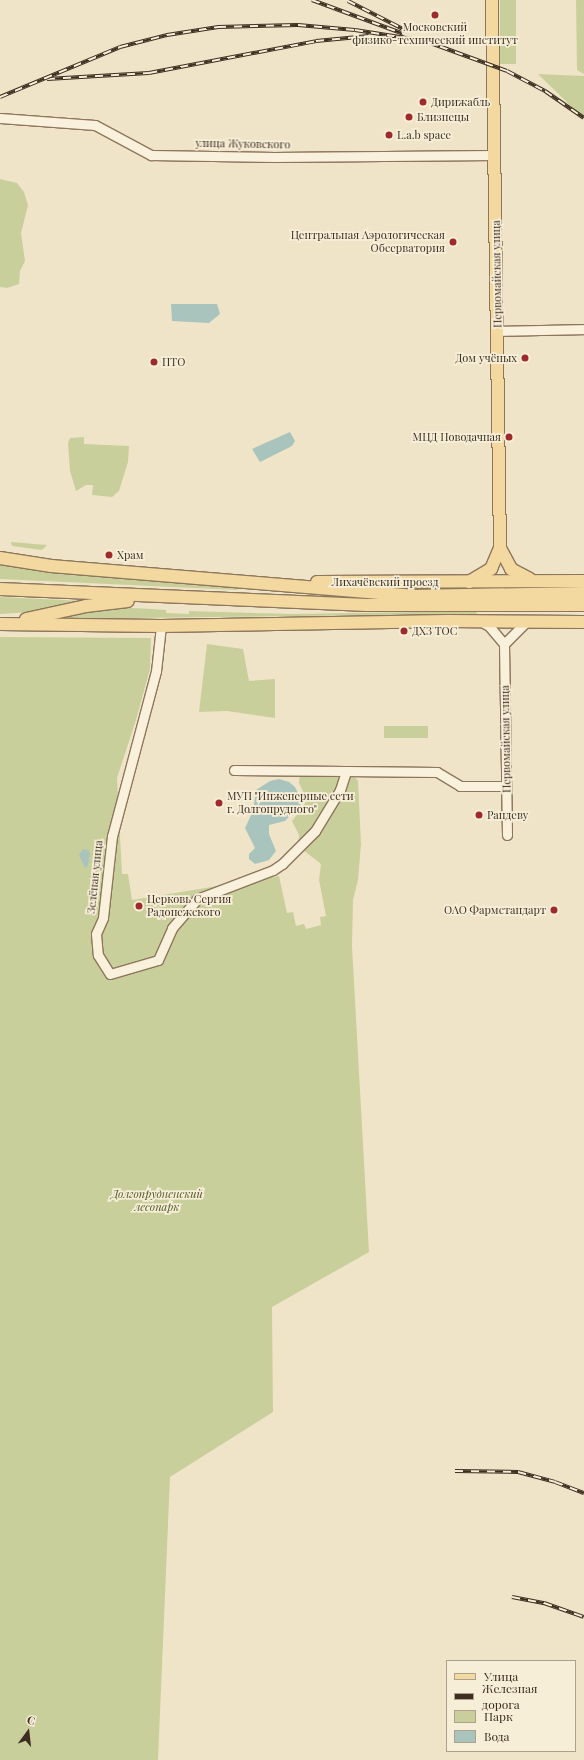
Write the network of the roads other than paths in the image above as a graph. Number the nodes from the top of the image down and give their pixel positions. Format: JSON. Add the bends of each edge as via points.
{"nodes":[{"id":1,"x":492,"y":0,"type":"edge"},
{"id":2,"x":0,"y":118,"type":"edge"},
{"id":3,"x":494,"y":155,"type":"junction"},
{"id":4,"x":584,"y":329,"type":"edge"},
{"id":5,"x":498,"y":331,"type":"junction"},
{"id":6,"x":500,"y":548,"type":"junction"},
{"id":7,"x":0,"y":558,"type":"edge"},
{"id":8,"x":539,"y":581,"type":"junction"},
{"id":9,"x":584,"y":581,"type":"edge"},
{"id":10,"x":231,"y":582,"type":"junction"},
{"id":11,"x":469,"y":582,"type":"junction"},
{"id":12,"x":0,"y":589,"type":"edge"},
{"id":13,"x":161,"y":596,"type":"junction"},
{"id":14,"x":419,"y":596,"type":"junction"},
{"id":15,"x":211,"y":598,"type":"junction"},
{"id":16,"x":583,"y":599,"type":"edge"},
{"id":17,"x":466,"y":601,"type":"junction"},
{"id":18,"x":480,"y":621,"type":"junction"},
{"id":19,"x":526,"y":622,"type":"junction"},
{"id":20,"x":584,"y":622,"type":"edge"},
{"id":21,"x":3,"y":624,"type":"edge"},
{"id":22,"x":161,"y":626,"type":"junction"},
{"id":23,"x":504,"y":644,"type":"junction"},
{"id":24,"x":234,"y":770,"type":"dead end"},
{"id":25,"x":346,"y":771,"type":"junction"},
{"id":26,"x":506,"y":786,"type":"junction"},
{"id":27,"x":507,"y":834,"type":"dead end"}],
"edges":[{"from":1,"to":3,"type":"main road","name":"Первомайская улица"},
{"from":2,"to":3,"type":"street","name":"улица Жуковского","via":[[95,126],[151,155]]},
{"from":3,"to":5,"type":"main road","name":"Первомайская улица"},
{"from":4,"to":5,"type":"street"},
{"from":5,"to":6,"type":"main road","name":"Первомайская улица"},
{"from":6,"to":8,"type":"main road","via":[[511,569],[517,574]]},
{"from":6,"to":11,"type":"main road","via":[[491,568]]},
{"from":7,"to":10,"type":"main road","name":"Лихачёвский проезд","via":[[51,566]]},
{"from":8,"to":9,"type":"main road","name":"Лихачёвский проезд"},
{"from":8,"to":11,"type":"main road","name":"Лихачёвский проезд"},
{"from":10,"to":11,"type":"main road","name":"Лихачёвский проезд"},
{"from":10,"to":14,"type":"main road","name":"Лихачёвский проезд"},
{"from":12,"to":13,"type":"main road","name":"Лихачёвский проезд"},
{"from":13,"to":15,"type":"main road","name":"Лихачёвский проезд"},
{"from":13,"to":21,"type":"main road","via":[[86,606]]},
{"from":14,"to":15,"type":"main road","name":"Лихачёвский проезд"},
{"from":14,"to":17,"type":"main road","name":"Лихачёвский проезд"},
{"from":15,"to":17,"type":"main road","name":"Лихачёвский проезд","via":[[322,604]]},
{"from":16,"to":17,"type":"main road"},
{"from":18,"to":19,"type":"main road"},
{"from":18,"to":22,"type":"main road"},
{"from":18,"to":23,"type":"street","via":[[489,626]]},
{"from":19,"to":20,"type":"main road"},
{"from":19,"to":23,"type":"street"},
{"from":21,"to":22,"type":"main road"},
{"from":22,"to":25,"type":"street","name":"Зелёная улица","via":[[156,671],[112,836],[104,918],[96,934],[98,956],[110,974],[158,960],[172,928],[197,899],[273,870],[301,848],[319,825],[340,790]]},
{"from":23,"to":26,"type":"street","name":"Первомайская улица"},
{"from":24,"to":25,"type":"street"},
{"from":25,"to":26,"type":"street","via":[[437,772],[460,786]]},
{"from":26,"to":27,"type":"street","name":"Первомайская улица"}]}
